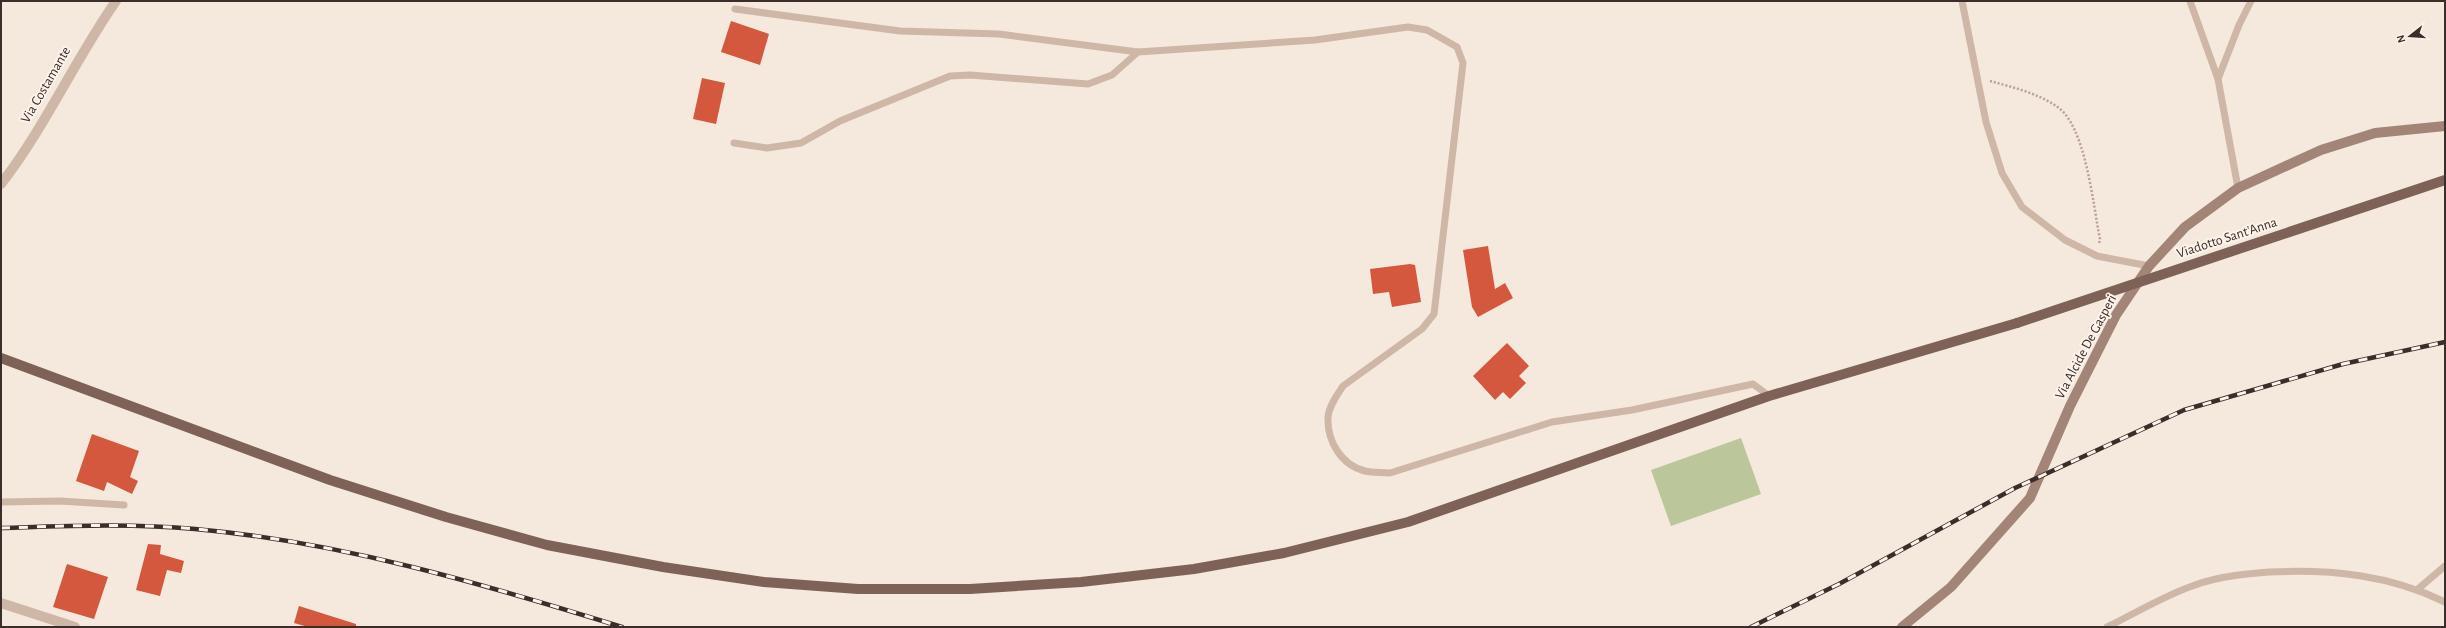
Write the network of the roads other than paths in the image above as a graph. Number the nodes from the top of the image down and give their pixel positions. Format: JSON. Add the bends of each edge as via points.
{"nodes":[{"id":1,"x":116,"y":1,"type":"edge"},
{"id":2,"x":1962,"y":1,"type":"edge"},
{"id":3,"x":2190,"y":1,"type":"edge"},
{"id":4,"x":2251,"y":1,"type":"edge"},
{"id":5,"x":735,"y":9,"type":"dead end"},
{"id":6,"x":1138,"y":52,"type":"junction"},
{"id":7,"x":2218,"y":79,"type":"junction"},
{"id":8,"x":2445,"y":126,"type":"edge"},
{"id":9,"x":734,"y":143,"type":"dead end"},
{"id":10,"x":2445,"y":180,"type":"edge"},
{"id":11,"x":1,"y":184,"type":"edge"},
{"id":12,"x":2238,"y":188,"type":"junction"},
{"id":13,"x":2149,"y":266,"type":"junction"},
{"id":14,"x":1,"y":358,"type":"edge"},
{"id":15,"x":1769,"y":396,"type":"junction"},
{"id":16,"x":1,"y":502,"type":"edge"},
{"id":17,"x":124,"y":505,"type":"dead end"},
{"id":18,"x":2445,"y":566,"type":"edge"},
{"id":19,"x":2418,"y":589,"type":"junction"},
{"id":20,"x":2445,"y":602,"type":"edge"},
{"id":21,"x":1,"y":603,"type":"edge"},
{"id":22,"x":75,"y":627,"type":"edge"},
{"id":23,"x":1902,"y":627,"type":"edge"},
{"id":24,"x":2107,"y":627,"type":"edge"}],
"edges":[{"from":1,"to":11,"type":"street","name":"Via Costamante"},
{"from":2,"to":13,"type":"lane","via":[[1986,122],[2002,173],[2022,207],[2065,240],[2097,256]]},
{"from":3,"to":7,"type":"lane"},
{"from":4,"to":7,"type":"lane","via":[[2239,24]]},
{"from":5,"to":6,"type":"lane","via":[[900,31],[999,34]]},
{"from":6,"to":9,"type":"lane","via":[[1112,75],[1088,84],[970,75],[950,76],[853,115],[800,143],[767,148]]},
{"from":6,"to":15,"type":"lane","via":[[1315,40],[1408,27],[1427,30],[1457,47],[1463,63],[1434,314],[1422,329],[1343,386],[1328,416],[1331,442],[1343,460],[1365,471],[1390,473],[1552,422],[1632,410],[1753,384]]},
{"from":7,"to":12,"type":"lane"},
{"from":8,"to":12,"type":"main road","name":"Via Alcide De Gasperi","via":[[2368,135],[2321,150]]},
{"from":10,"to":15,"type":"main road","name":"Viadotto Sant'Anna","bridge":true,"via":[[2017,323]]},
{"from":12,"to":13,"type":"main road","name":"Via Alcide De Gasperi","via":[[2185,227]]},
{"from":13,"to":23,"type":"main road","name":"Via Alcide De Gasperi","via":[[2116,315],[2070,406],[2030,498],[1951,587]]},
{"from":14,"to":15,"type":"main road","name":"Viadotto Sant'Anna","via":[[330,480],[446,517],[533,541],[663,567],[756,581],[858,589],[970,589],[1081,582],[1194,569],[1284,553],[1408,522]]},
{"from":16,"to":17,"type":"lane","via":[[60,500]]},
{"from":18,"to":19,"type":"lane"},
{"from":19,"to":20,"type":"lane"},
{"from":19,"to":24,"type":"lane","via":[[2359,574],[2309,570],[2230,576],[2195,585]]},
{"from":21,"to":22,"type":"street"}]}
